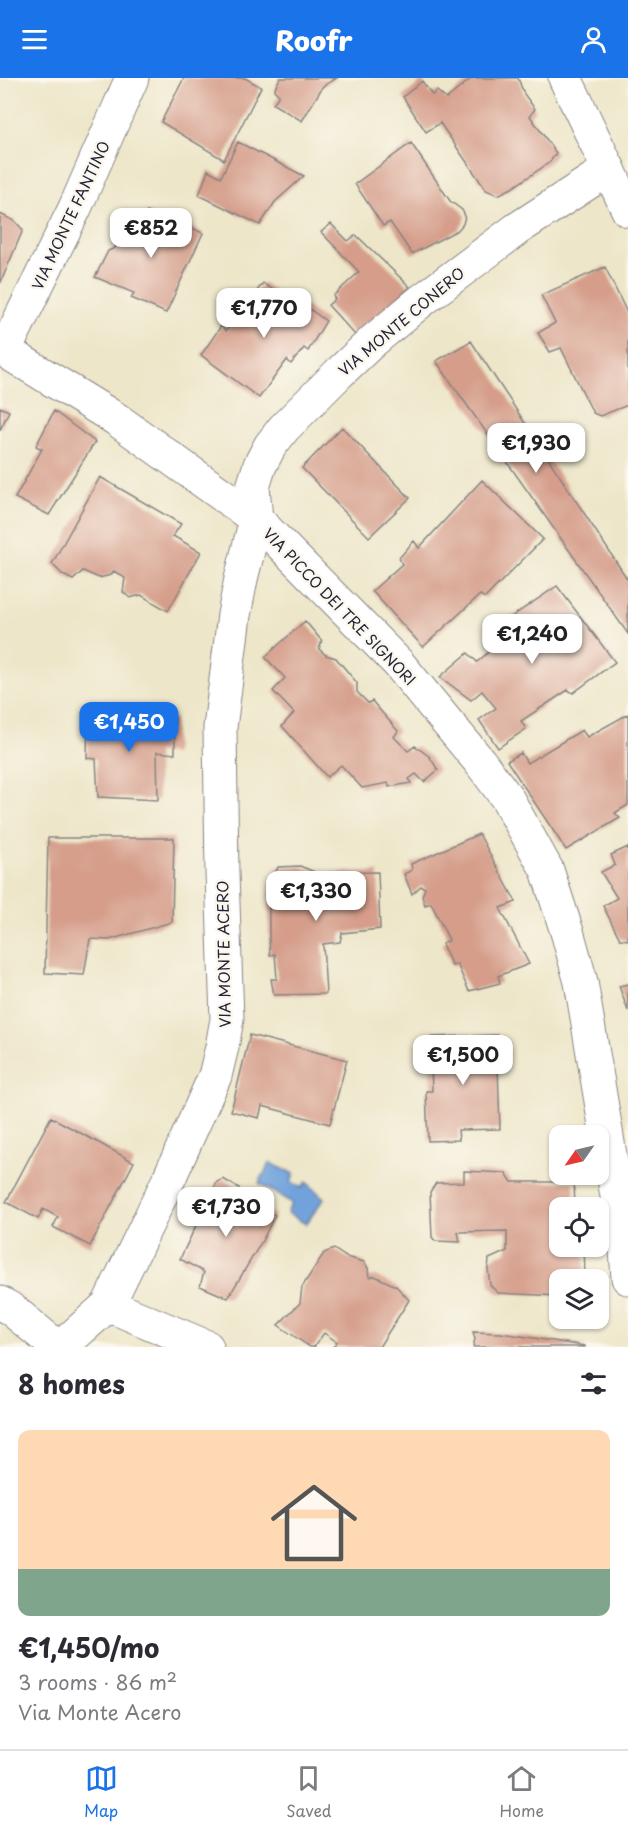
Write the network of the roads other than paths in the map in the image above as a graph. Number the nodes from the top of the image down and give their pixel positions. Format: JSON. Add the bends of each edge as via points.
{"nodes":[{"id":1,"x":132,"y":78,"type":"edge"},
{"id":2,"x":565,"y":78,"type":"edge"},
{"id":3,"x":609,"y":169,"type":"junction"},
{"id":4,"x":628,"y":210,"type":"edge"},
{"id":5,"x":3,"y":349,"type":"edge"},
{"id":6,"x":256,"y":519,"type":"junction"},
{"id":7,"x":628,"y":1278,"type":"edge"},
{"id":8,"x":0,"y":1303,"type":"edge"},
{"id":9,"x":108,"y":1305,"type":"junction"},
{"id":10,"x":59,"y":1347,"type":"edge"},
{"id":11,"x":207,"y":1347,"type":"edge"}],
"edges":[{"from":1,"to":5,"type":"street","name":"VIA MONTE FANTINO","via":[[75,208]]},
{"from":2,"to":3,"type":"street"},
{"from":3,"to":4,"type":"street"},
{"from":3,"to":6,"type":"street","name":"VIA MONTE CONERO","via":[[517,228],[422,301],[339,373],[270,446],[253,487]]},
{"from":5,"to":6,"type":"street","name":"VIA PICCO DEI TRE SIGNORI","via":[[116,419]]},
{"from":6,"to":7,"type":"street","name":"VIA PICCO DEI TRE SIGNORI","via":[[398,663],[455,731],[507,798],[547,870],[581,982]]},
{"from":6,"to":9,"type":"street","name":"VIA MONTE ACERO","via":[[240,579],[220,728],[227,1019],[224,1039],[215,1076]]},
{"from":8,"to":10,"type":"street"},
{"from":9,"to":10,"type":"street","name":"VIA MONTE ACERO"},
{"from":9,"to":11,"type":"street"}]}
